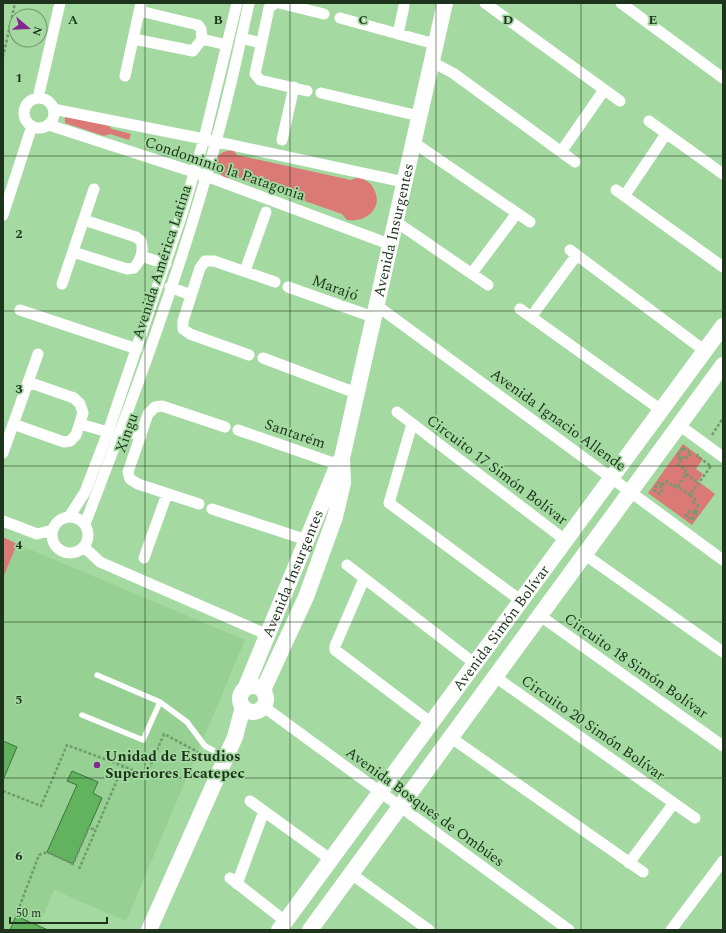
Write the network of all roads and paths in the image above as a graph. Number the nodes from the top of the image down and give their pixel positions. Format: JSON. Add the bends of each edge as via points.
{"nodes":[{"id":1,"x":15,"y":3,"type":"edge"},
{"id":2,"x":60,"y":3,"type":"edge"},
{"id":3,"x":237,"y":3,"type":"edge"},
{"id":4,"x":249,"y":3,"type":"edge"},
{"id":5,"x":276,"y":3,"type":"edge"},
{"id":6,"x":280,"y":3,"type":"edge"},
{"id":7,"x":445,"y":3,"type":"edge"},
{"id":8,"x":485,"y":3,"type":"edge"},
{"id":9,"x":621,"y":3,"type":"edge"},
{"id":10,"x":404,"y":6,"type":"dead end"},
{"id":11,"x":140,"y":7,"type":"edge"},
{"id":12,"x":324,"y":14,"type":"dead end"},
{"id":13,"x":340,"y":18,"type":"dead end"},
{"id":14,"x":398,"y":34,"type":"junction"},
{"id":15,"x":241,"y":38,"type":"junction"},
{"id":16,"x":134,"y":39,"type":"junction"},
{"id":17,"x":202,"y":39,"type":"junction"},
{"id":18,"x":261,"y":43,"type":"junction"},
{"id":19,"x":435,"y":44,"type":"junction"},
{"id":20,"x":227,"y":45,"type":"junction"},
{"id":21,"x":3,"y":57,"type":"edge"},
{"id":22,"x":432,"y":62,"type":"junction"},
{"id":23,"x":125,"y":76,"type":"dead end"},
{"id":24,"x":723,"y":78,"type":"edge"},
{"id":25,"x":294,"y":87,"type":"junction"},
{"id":26,"x":307,"y":90,"type":"dead end"},
{"id":27,"x":604,"y":90,"type":"junction"},
{"id":28,"x":321,"y":94,"type":"dead end"},
{"id":29,"x":38,"y":98,"type":"junction"},
{"id":30,"x":620,"y":101,"type":"dead end"},
{"id":31,"x":54,"y":109,"type":"junction"},
{"id":32,"x":418,"y":116,"type":"junction"},
{"id":33,"x":649,"y":121,"type":"dead end"},
{"id":34,"x":49,"y":125,"type":"junction"},
{"id":35,"x":32,"y":126,"type":"junction"},
{"id":36,"x":666,"y":134,"type":"junction"},
{"id":37,"x":204,"y":139,"type":"junction"},
{"id":38,"x":282,"y":140,"type":"dead end"},
{"id":39,"x":216,"y":142,"type":"junction"},
{"id":40,"x":413,"y":142,"type":"junction"},
{"id":41,"x":561,"y":152,"type":"junction"},
{"id":42,"x":575,"y":162,"type":"dead end"},
{"id":43,"x":194,"y":172,"type":"junction"},
{"id":44,"x":723,"y":174,"type":"edge"},
{"id":45,"x":206,"y":176,"type":"junction"},
{"id":46,"x":404,"y":182,"type":"junction"},
{"id":47,"x":94,"y":189,"type":"dead end"},
{"id":48,"x":266,"y":212,"type":"dead end"},
{"id":49,"x":517,"y":213,"type":"junction"},
{"id":50,"x":3,"y":215,"type":"edge"},
{"id":51,"x":84,"y":220,"type":"junction"},
{"id":52,"x":395,"y":221,"type":"junction"},
{"id":53,"x":530,"y":222,"type":"dead end"},
{"id":54,"x":390,"y":244,"type":"junction"},
{"id":55,"x":73,"y":252,"type":"junction"},
{"id":56,"x":141,"y":256,"type":"junction"},
{"id":57,"x":166,"y":264,"type":"junction"},
{"id":58,"x":723,"y":267,"type":"edge"},
{"id":59,"x":245,"y":271,"type":"junction"},
{"id":60,"x":472,"y":273,"type":"junction"},
{"id":61,"x":275,"y":282,"type":"dead end"},
{"id":62,"x":62,"y":284,"type":"dead end"},
{"id":63,"x":488,"y":285,"type":"dead end"},
{"id":64,"x":170,"y":287,"type":"junction"},
{"id":65,"x":288,"y":287,"type":"dead end"},
{"id":66,"x":192,"y":295,"type":"junction"},
{"id":67,"x":520,"y":309,"type":"dead end"},
{"id":68,"x":20,"y":310,"type":"dead end"},
{"id":69,"x":374,"y":311,"type":"junction"},
{"id":70,"x":531,"y":317,"type":"junction"},
{"id":71,"x":723,"y":326,"type":"edge"},
{"id":72,"x":137,"y":349,"type":"junction"},
{"id":73,"x":705,"y":351,"type":"junction"},
{"id":74,"x":38,"y":354,"type":"dead end"},
{"id":75,"x":249,"y":355,"type":"dead end"},
{"id":76,"x":264,"y":358,"type":"dead end"},
{"id":77,"x":723,"y":365,"type":"edge"},
{"id":78,"x":28,"y":382,"type":"junction"},
{"id":79,"x":356,"y":393,"type":"junction"},
{"id":80,"x":661,"y":410,"type":"junction"},
{"id":81,"x":397,"y":412,"type":"dead end"},
{"id":82,"x":723,"y":418,"type":"edge"},
{"id":83,"x":13,"y":424,"type":"junction"},
{"id":84,"x":80,"y":424,"type":"junction"},
{"id":85,"x":412,"y":424,"type":"junction"},
{"id":86,"x":679,"y":425,"type":"junction"},
{"id":87,"x":225,"y":427,"type":"dead end"},
{"id":88,"x":121,"y":430,"type":"junction"},
{"id":89,"x":238,"y":430,"type":"dead end"},
{"id":90,"x":108,"y":432,"type":"junction"},
{"id":91,"x":141,"y":436,"type":"junction"},
{"id":92,"x":705,"y":444,"type":"junction"},
{"id":93,"x":3,"y":453,"type":"edge"},
{"id":94,"x":723,"y":458,"type":"edge"},
{"id":95,"x":681,"y":459,"type":"junction"},
{"id":96,"x":340,"y":463,"type":"junction"},
{"id":97,"x":686,"y":474,"type":"junction"},
{"id":98,"x":611,"y":477,"type":"junction"},
{"id":99,"x":698,"y":483,"type":"junction"},
{"id":100,"x":662,"y":485,"type":"junction"},
{"id":101,"x":678,"y":487,"type":"junction"},
{"id":102,"x":630,"y":492,"type":"junction"},
{"id":103,"x":167,"y":494,"type":"junction"},
{"id":104,"x":690,"y":495,"type":"junction"},
{"id":105,"x":199,"y":504,"type":"dead end"},
{"id":106,"x":212,"y":509,"type":"dead end"},
{"id":107,"x":695,"y":510,"type":"junction"},
{"id":108,"x":69,"y":517,"type":"junction"},
{"id":109,"x":3,"y":521,"type":"edge"},
{"id":110,"x":85,"y":524,"type":"junction"},
{"id":111,"x":53,"y":530,"type":"junction"},
{"id":112,"x":307,"y":540,"type":"junction"},
{"id":113,"x":565,"y":540,"type":"junction"},
{"id":114,"x":84,"y":547,"type":"junction"},
{"id":115,"x":584,"y":554,"type":"junction"},
{"id":116,"x":144,"y":558,"type":"dead end"},
{"id":117,"x":723,"y":560,"type":"edge"},
{"id":118,"x":347,"y":565,"type":"dead end"},
{"id":119,"x":364,"y":579,"type":"junction"},
{"id":120,"x":520,"y":600,"type":"junction"},
{"id":121,"x":539,"y":615,"type":"junction"},
{"id":122,"x":268,"y":635,"type":"junction"},
{"id":123,"x":723,"y":652,"type":"edge"},
{"id":124,"x":474,"y":663,"type":"junction"},
{"id":125,"x":97,"y":675,"type":"dead end"},
{"id":126,"x":494,"y":676,"type":"junction"},
{"id":127,"x":245,"y":689,"type":"junction"},
{"id":128,"x":263,"y":690,"type":"junction"},
{"id":129,"x":160,"y":702,"type":"junction"},
{"id":130,"x":253,"y":709,"type":"junction"},
{"id":131,"x":82,"y":715,"type":"dead end"},
{"id":132,"x":430,"y":722,"type":"junction"},
{"id":133,"x":723,"y":731,"type":"edge"},
{"id":134,"x":450,"y":737,"type":"junction"},
{"id":135,"x":719,"y":743,"type":"edge"},
{"id":136,"x":205,"y":746,"type":"junction"},
{"id":137,"x":226,"y":757,"type":"junction"},
{"id":138,"x":123,"y":766,"type":"junction"},
{"id":139,"x":3,"y":791,"type":"edge"},
{"id":140,"x":379,"y":791,"type":"junction"},
{"id":141,"x":250,"y":801,"type":"dead end"},
{"id":142,"x":674,"y":803,"type":"junction"},
{"id":143,"x":399,"y":806,"type":"junction"},
{"id":144,"x":264,"y":811,"type":"junction"},
{"id":145,"x":695,"y":818,"type":"dead end"},
{"id":146,"x":95,"y":830,"type":"junction"},
{"id":147,"x":330,"y":859,"type":"junction"},
{"id":148,"x":723,"y":861,"type":"edge"},
{"id":149,"x":629,"y":863,"type":"junction"},
{"id":150,"x":79,"y":869,"type":"dead end"},
{"id":151,"x":643,"y":872,"type":"dead end"},
{"id":152,"x":350,"y":873,"type":"junction"},
{"id":153,"x":16,"y":916,"type":"dead end"},
{"id":154,"x":282,"y":926,"type":"edge"},
{"id":155,"x":149,"y":930,"type":"edge"},
{"id":156,"x":310,"y":930,"type":"edge"},
{"id":157,"x":428,"y":930,"type":"edge"},
{"id":158,"x":569,"y":930,"type":"edge"},
{"id":159,"x":671,"y":930,"type":"edge"}],
"edges":[{"from":1,"to":21,"type":"path"},
{"from":2,"to":29,"type":"street"},
{"from":3,"to":20,"type":"street","name":"Avenida América Latina"},
{"from":4,"to":15,"type":"street","name":"Avenida América Latina"},
{"from":5,"to":18,"type":"street","via":[[269,8]]},
{"from":6,"to":12,"type":"street"},
{"from":7,"to":19,"type":"main road","name":"Avenida Insurgentes"},
{"from":8,"to":27,"type":"street"},
{"from":9,"to":24,"type":"street"},
{"from":10,"to":14,"type":"street"},
{"from":11,"to":16,"type":"street"},
{"from":11,"to":17,"type":"street","via":[[198,25]]},
{"from":13,"to":14,"type":"street"},
{"from":14,"to":19,"type":"street"},
{"from":15,"to":18,"type":"street"},
{"from":15,"to":39,"type":"street","name":"Avenida América Latina"},
{"from":16,"to":17,"type":"street","via":[[193,51]]},
{"from":16,"to":23,"type":"street"},
{"from":17,"to":20,"type":"street"},
{"from":18,"to":25,"type":"street","via":[[254,74],[260,80]]},
{"from":19,"to":22,"type":"main road","name":"Avenida Insurgentes"},
{"from":20,"to":37,"type":"street","name":"Avenida América Latina"},
{"from":22,"to":32,"type":"main road","name":"Avenida Insurgentes"},
{"from":22,"to":41,"type":"street","via":[[453,73]]},
{"from":25,"to":26,"type":"street"},
{"from":25,"to":38,"type":"street"},
{"from":27,"to":30,"type":"street"},
{"from":27,"to":41,"type":"street"},
{"from":28,"to":32,"type":"street"},
{"from":29,"to":31,"type":"street","name":"Condominio la Patagonia","via":[[45,99]]},
{"from":29,"to":35,"type":"street","via":[[32,100],[25,110],[27,122]]},
{"from":31,"to":34,"type":"street"},
{"from":31,"to":37,"type":"street","name":"Condominio la Patagonia"},
{"from":32,"to":40,"type":"main road","name":"Avenida Insurgentes"},
{"from":33,"to":36,"type":"street"},
{"from":34,"to":35,"type":"street","name":"Condominio la Patagonia","via":[[38,128]]},
{"from":34,"to":43,"type":"street","name":"Condominio la Patagonia"},
{"from":35,"to":50,"type":"street"},
{"from":36,"to":44,"type":"street"},
{"from":36,"to":58,"type":"street","via":[[620,192]]},
{"from":37,"to":39,"type":"street","name":"Condominio la Patagonia"},
{"from":37,"to":43,"type":"street","name":"Avenida América Latina"},
{"from":39,"to":45,"type":"street","name":"Avenida América Latina"},
{"from":39,"to":46,"type":"street","name":"Condominio la Patagonia"},
{"from":40,"to":46,"type":"main road","name":"Avenida Insurgentes"},
{"from":40,"to":49,"type":"street"},
{"from":41,"to":42,"type":"street"},
{"from":43,"to":45,"type":"street","name":"Condominio la Patagonia"},
{"from":43,"to":57,"type":"street","name":"Avenida América Latina"},
{"from":45,"to":54,"type":"street","name":"Condominio la Patagonia"},
{"from":45,"to":64,"type":"street","name":"Avenida América Latina"},
{"from":46,"to":52,"type":"main road","name":"Avenida Insurgentes"},
{"from":47,"to":51,"type":"street"},
{"from":48,"to":59,"type":"street"},
{"from":49,"to":53,"type":"street"},
{"from":49,"to":60,"type":"street"},
{"from":51,"to":55,"type":"street"},
{"from":51,"to":56,"type":"street","via":[[136,237],[142,241]]},
{"from":52,"to":54,"type":"main road","name":"Avenida Insurgentes"},
{"from":52,"to":60,"type":"street"},
{"from":54,"to":69,"type":"main road","name":"Avenida Insurgentes"},
{"from":55,"to":56,"type":"street","via":[[127,269],[134,268]]},
{"from":55,"to":62,"type":"street"},
{"from":56,"to":57,"type":"street"},
{"from":57,"to":72,"type":"street","name":"Avenida América Latina"},
{"from":59,"to":61,"type":"street"},
{"from":59,"to":66,"type":"street","via":[[214,261],[205,261],[200,268]]},
{"from":60,"to":63,"type":"street"},
{"from":64,"to":66,"type":"street"},
{"from":64,"to":88,"type":"street","name":"Avenida América Latina"},
{"from":65,"to":69,"type":"street","name":"Marajó"},
{"from":66,"to":75,"type":"street","via":[[183,329],[190,334]]},
{"from":67,"to":70,"type":"street"},
{"from":68,"to":72,"type":"street"},
{"from":69,"to":79,"type":"main road","name":"Avenida Insurgentes"},
{"from":69,"to":98,"type":"street","name":"Avenida Ignacio Allende"},
{"from":70,"to":73,"type":"street","via":[[573,253]]},
{"from":70,"to":80,"type":"street"},
{"from":71,"to":73,"type":"main road","name":"Avenida Simón Bolívar"},
{"from":72,"to":90,"type":"street","name":"Avenida América Latina"},
{"from":73,"to":80,"type":"main road","name":"Avenida Simón Bolívar"},
{"from":74,"to":78,"type":"street"},
{"from":76,"to":79,"type":"street"},
{"from":77,"to":86,"type":"main road","name":"Avenida Simón Bolívar"},
{"from":78,"to":83,"type":"street"},
{"from":78,"to":84,"type":"street","via":[[74,398],[80,404],[83,413]]},
{"from":79,"to":96,"type":"main road","name":"Avenida Insurgentes"},
{"from":80,"to":98,"type":"main road","name":"Avenida Simón Bolívar"},
{"from":81,"to":85,"type":"street","name":"Circuito 17 Simón Bolívar"},
{"from":82,"to":92,"type":"path"},
{"from":83,"to":84,"type":"street","via":[[64,442],[76,436]]},
{"from":83,"to":93,"type":"street"},
{"from":84,"to":90,"type":"street"},
{"from":85,"to":113,"type":"street","name":"Circuito 17 Simón Bolívar"},
{"from":85,"to":120,"type":"street","name":"Circuito 17 Simón Bolívar","via":[[390,503]]},
{"from":86,"to":92,"type":"street"},
{"from":86,"to":102,"type":"main road","name":"Avenida Simón Bolívar"},
{"from":87,"to":91,"type":"street","name":"Xingu","via":[[162,406],[148,414]]},
{"from":88,"to":91,"type":"street"},
{"from":88,"to":110,"type":"street","name":"Avenida América Latina"},
{"from":89,"to":96,"type":"street","name":"Santarém"},
{"from":90,"to":108,"type":"street","name":"Avenida América Latina","via":[[85,492]]},
{"from":91,"to":103,"type":"street","name":"Xingu","via":[[128,472],[130,479]]},
{"from":92,"to":94,"type":"street"},
{"from":92,"to":99,"type":"path","via":[[697,456],[711,466]]},
{"from":95,"to":95,"type":"path","via":[[684,456],[687,458],[690,453],[683,448],[677,456]]},
{"from":95,"to":97,"type":"path","via":[[678,464],[686,470]]},
{"from":96,"to":112,"type":"main road","name":"Avenida Insurgentes"},
{"from":96,"to":128,"type":"main road","name":"Avenida Insurgentes","via":[[343,482],[335,517],[306,597]]},
{"from":97,"to":99,"type":"path"},
{"from":97,"to":101,"type":"path"},
{"from":98,"to":102,"type":"street","name":"Avenida Ignacio Allende"},
{"from":98,"to":113,"type":"main road","name":"Avenida Simón Bolívar"},
{"from":99,"to":104,"type":"path"},
{"from":100,"to":100,"type":"path","via":[[660,494],[654,490],[658,483]]},
{"from":100,"to":101,"type":"path","via":[[666,481]]},
{"from":101,"to":104,"type":"path"},
{"from":102,"to":115,"type":"main road","name":"Avenida Simón Bolívar"},
{"from":102,"to":117,"type":"street","name":"Avenida Ignacio Allende"},
{"from":103,"to":105,"type":"street","name":"Xingu"},
{"from":103,"to":116,"type":"street"},
{"from":104,"to":107,"type":"path","via":[[695,499],[693,502],[698,505]]},
{"from":106,"to":112,"type":"street"},
{"from":107,"to":107,"type":"path","via":[[693,513],[690,511],[686,516],[692,520],[698,512]]},
{"from":108,"to":110,"type":"street","via":[[75,517]]},
{"from":108,"to":111,"type":"street","name":"Avenida América Latina","via":[[62,519]]},
{"from":109,"to":111,"type":"street","via":[[37,534]]},
{"from":110,"to":114,"type":"street","name":"Avenida América Latina","via":[[88,536]]},
{"from":111,"to":114,"type":"street","via":[[54,542],[62,551],[73,553]]},
{"from":112,"to":122,"type":"main road","name":"Avenida Insurgentes"},
{"from":113,"to":120,"type":"main road","name":"Avenida Simón Bolívar"},
{"from":114,"to":122,"type":"street","via":[[100,562]]},
{"from":115,"to":121,"type":"main road","name":"Avenida Simón Bolívar"},
{"from":115,"to":123,"type":"street"},
{"from":118,"to":119,"type":"street"},
{"from":119,"to":124,"type":"street"},
{"from":119,"to":132,"type":"street","via":[[335,650]]},
{"from":120,"to":124,"type":"main road","name":"Avenida Simón Bolívar"},
{"from":121,"to":126,"type":"main road","name":"Avenida Simón Bolívar"},
{"from":121,"to":135,"type":"street","name":"Circuito 18 Simón Bolívar"},
{"from":122,"to":127,"type":"main road","name":"Avenida Insurgentes"},
{"from":124,"to":132,"type":"main road","name":"Avenida Simón Bolívar"},
{"from":125,"to":129,"type":"lane"},
{"from":126,"to":134,"type":"main road","name":"Avenida Simón Bolívar"},
{"from":126,"to":142,"type":"street","name":"Circuito 20 Simón Bolívar"},
{"from":127,"to":128,"type":"main road","via":[[251,686]]},
{"from":127,"to":130,"type":"main road","via":[[240,698]]},
{"from":128,"to":130,"type":"main road","via":[[267,702]]},
{"from":129,"to":131,"type":"lane","via":[[143,740]]},
{"from":129,"to":136,"type":"lane","via":[[187,722]]},
{"from":130,"to":137,"type":"main road"},
{"from":130,"to":140,"type":"street","name":"Avenida Bosques de Ombúes"},
{"from":132,"to":140,"type":"main road","name":"Avenida Simón Bolívar"},
{"from":133,"to":135,"type":"street","name":"Circuito 18 Simón Bolívar"},
{"from":134,"to":143,"type":"main road","name":"Avenida Simón Bolívar"},
{"from":134,"to":149,"type":"street"},
{"from":136,"to":137,"type":"lane"},
{"from":136,"to":138,"type":"path","via":[[201,754],[164,734],[146,776]]},
{"from":137,"to":155,"type":"main road"},
{"from":138,"to":139,"type":"path","via":[[67,745],[41,806]]},
{"from":138,"to":146,"type":"path"},
{"from":140,"to":143,"type":"street","name":"Avenida Bosques de Ombúes"},
{"from":140,"to":147,"type":"main road","name":"Avenida Simón Bolívar"},
{"from":141,"to":144,"type":"street"},
{"from":142,"to":145,"type":"street","name":"Circuito 20 Simón Bolívar"},
{"from":142,"to":149,"type":"street"},
{"from":143,"to":152,"type":"main road","name":"Avenida Simón Bolívar"},
{"from":143,"to":158,"type":"street","name":"Avenida Bosques de Ombúes"},
{"from":144,"to":147,"type":"street"},
{"from":144,"to":154,"type":"street","via":[[234,881]]},
{"from":146,"to":150,"type":"path"},
{"from":146,"to":153,"type":"path","via":[[89,827],[73,864],[47,852],[39,856]]},
{"from":147,"to":154,"type":"main road","name":"Avenida Simón Bolívar"},
{"from":148,"to":159,"type":"street"},
{"from":149,"to":151,"type":"street"},
{"from":152,"to":156,"type":"main road","name":"Avenida Simón Bolívar"},
{"from":152,"to":157,"type":"street"}]}
